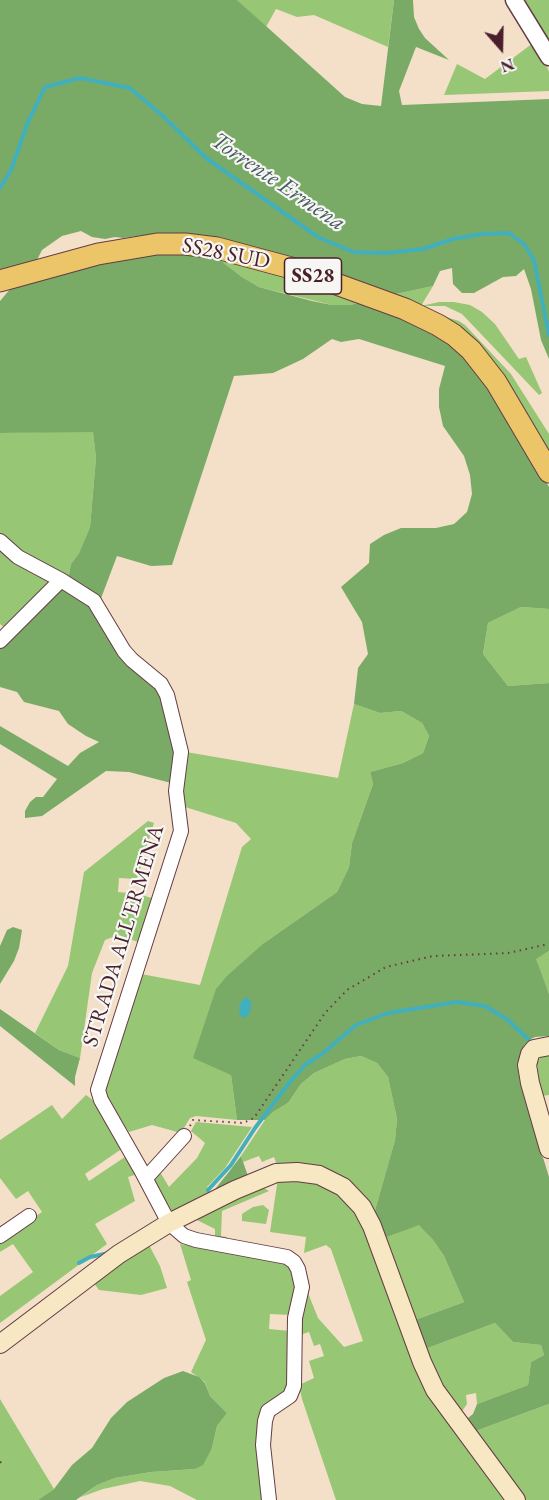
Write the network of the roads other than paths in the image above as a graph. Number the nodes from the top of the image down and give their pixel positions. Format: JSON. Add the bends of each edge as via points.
{"nodes":[{"id":1,"x":514,"y":0,"type":"edge"},
{"id":2,"x":549,"y":57,"type":"edge"},
{"id":3,"x":0,"y":281,"type":"edge"},
{"id":4,"x":549,"y":472,"type":"edge"},
{"id":5,"x":0,"y":541,"type":"edge"},
{"id":6,"x":62,"y":580,"type":"junction"},
{"id":7,"x":0,"y":641,"type":"edge"},
{"id":8,"x":549,"y":1046,"type":"edge"},
{"id":9,"x":184,"y":1136,"type":"road end"},
{"id":10,"x":549,"y":1149,"type":"edge"},
{"id":11,"x":146,"y":1179,"type":"junction"},
{"id":12,"x":29,"y":1216,"type":"dead end"},
{"id":13,"x":168,"y":1223,"type":"junction"},
{"id":14,"x":0,"y":1236,"type":"edge"},
{"id":15,"x":0,"y":1344,"type":"edge"},
{"id":16,"x":269,"y":1500,"type":"edge"},
{"id":17,"x":516,"y":1500,"type":"edge"}],
"edges":[{"from":1,"to":2,"type":"street"},
{"from":3,"to":4,"type":"main road","name":"SS28 SUD","number":"SS28","via":[[113,251],[171,244],[233,251],[316,277],[423,317],[454,335],[496,382]]},
{"from":5,"to":6,"type":"street","name":"STRADA ALL'ERMENA","via":[[18,557]]},
{"from":6,"to":7,"type":"street"},
{"from":6,"to":11,"type":"street","name":"STRADA ALL'ERMENA","via":[[94,602],[124,651],[164,687],[181,752],[176,791],[181,831],[98,1090]]},
{"from":8,"to":10,"type":"main road","via":[[534,1049],[527,1065]]},
{"from":9,"to":11,"type":"street"},
{"from":11,"to":13,"type":"street","name":"STRADA ALL'ERMENA"},
{"from":12,"to":14,"type":"street"},
{"from":13,"to":15,"type":"main road","via":[[119,1254]]},
{"from":13,"to":16,"type":"street","via":[[196,1240],[287,1257],[298,1269],[302,1287],[295,1315],[294,1386],[290,1396],[268,1411],[265,1421],[263,1445]]},
{"from":13,"to":17,"type":"main road","via":[[281,1172],[319,1175],[346,1189],[368,1216],[435,1390]]}]}
